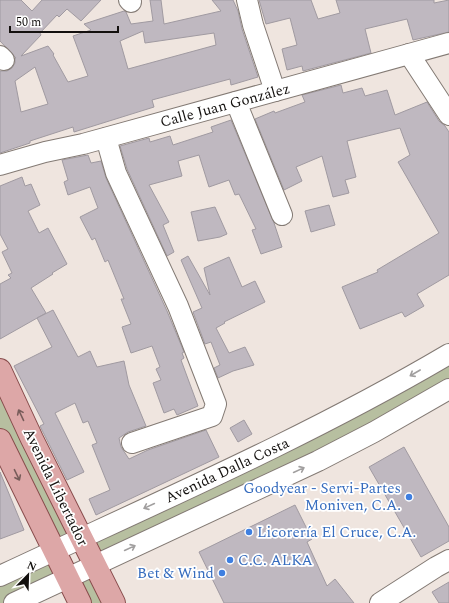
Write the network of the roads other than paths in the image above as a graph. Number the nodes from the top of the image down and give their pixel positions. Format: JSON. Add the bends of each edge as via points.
{"nodes":[{"id":1,"x":247,"y":0,"type":"edge"},
{"id":2,"x":449,"y":43,"type":"edge"},
{"id":3,"x":409,"y":54,"type":"junction"},
{"id":4,"x":275,"y":91,"type":"junction"},
{"id":5,"x":236,"y":102,"type":"junction"},
{"id":6,"x":449,"y":115,"type":"edge"},
{"id":7,"x":106,"y":138,"type":"junction"},
{"id":8,"x":0,"y":166,"type":"edge"},
{"id":9,"x":282,"y":215,"type":"dead end"},
{"id":10,"x":449,"y":354,"type":"edge"},
{"id":11,"x":0,"y":370,"type":"edge"},
{"id":12,"x":449,"y":389,"type":"edge"},
{"id":13,"x":0,"y":440,"type":"edge"},
{"id":14,"x":132,"y":443,"type":"dead end"},
{"id":15,"x":81,"y":538,"type":"junction"},
{"id":16,"x":54,"y":551,"type":"junction"},
{"id":17,"x":449,"y":560,"type":"edge"},
{"id":18,"x":95,"y":565,"type":"junction"},
{"id":19,"x":0,"y":576,"type":"edge"},
{"id":20,"x":67,"y":578,"type":"junction"},
{"id":21,"x":14,"y":603,"type":"edge"},
{"id":22,"x":77,"y":603,"type":"edge"},
{"id":23,"x":80,"y":603,"type":"edge"},
{"id":24,"x":114,"y":603,"type":"edge"},
{"id":25,"x":380,"y":603,"type":"edge"}],
"edges":[{"from":1,"to":4,"type":"street"},
{"from":2,"to":3,"type":"street","name":"Calle Juan González"},
{"from":3,"to":4,"type":"street","name":"Calle Juan González"},
{"from":3,"to":6,"type":"street"},
{"from":4,"to":5,"type":"street","name":"Calle Juan González"},
{"from":5,"to":7,"type":"street","name":"Calle Juan González"},
{"from":5,"to":9,"type":"street"},
{"from":7,"to":8,"type":"street","name":"Calle Juan González","via":[[45,152]]},
{"from":7,"to":14,"type":"street","via":[[116,173],[178,306],[216,404],[212,416]]},
{"from":10,"to":15,"type":"street","name":"Avenida Dalla Costa","one_way":true,"via":[[303,434]]},
{"from":15,"to":11,"type":"main road","name":"Avenida Libertador","one_way":true},
{"from":18,"to":12,"type":"street","name":"Avenida Dalla Costa","one_way":true,"via":[[318,461]]},
{"from":13,"to":16,"type":"main road","name":"Avenida Libertador","one_way":true},
{"from":15,"to":16,"type":"street","name":"Avenida Dalla Costa"},
{"from":15,"to":18,"type":"main road","name":"Avenida Libertador"},
{"from":16,"to":19,"type":"street","name":"Avenida Dalla Costa"},
{"from":16,"to":20,"type":"main road","name":"Avenida Libertador"},
{"from":17,"to":25,"type":"street"},
{"from":18,"to":20,"type":"street","name":"Avenida Dalla Costa"},
{"from":18,"to":24,"type":"main road","name":"Avenida Libertador"},
{"from":20,"to":21,"type":"street","name":"Avenida Dalla Costa"},
{"from":20,"to":22,"type":"street","name":"Avenida Libertador"},
{"from":20,"to":23,"type":"main road","name":"Avenida Libertador"}]}
